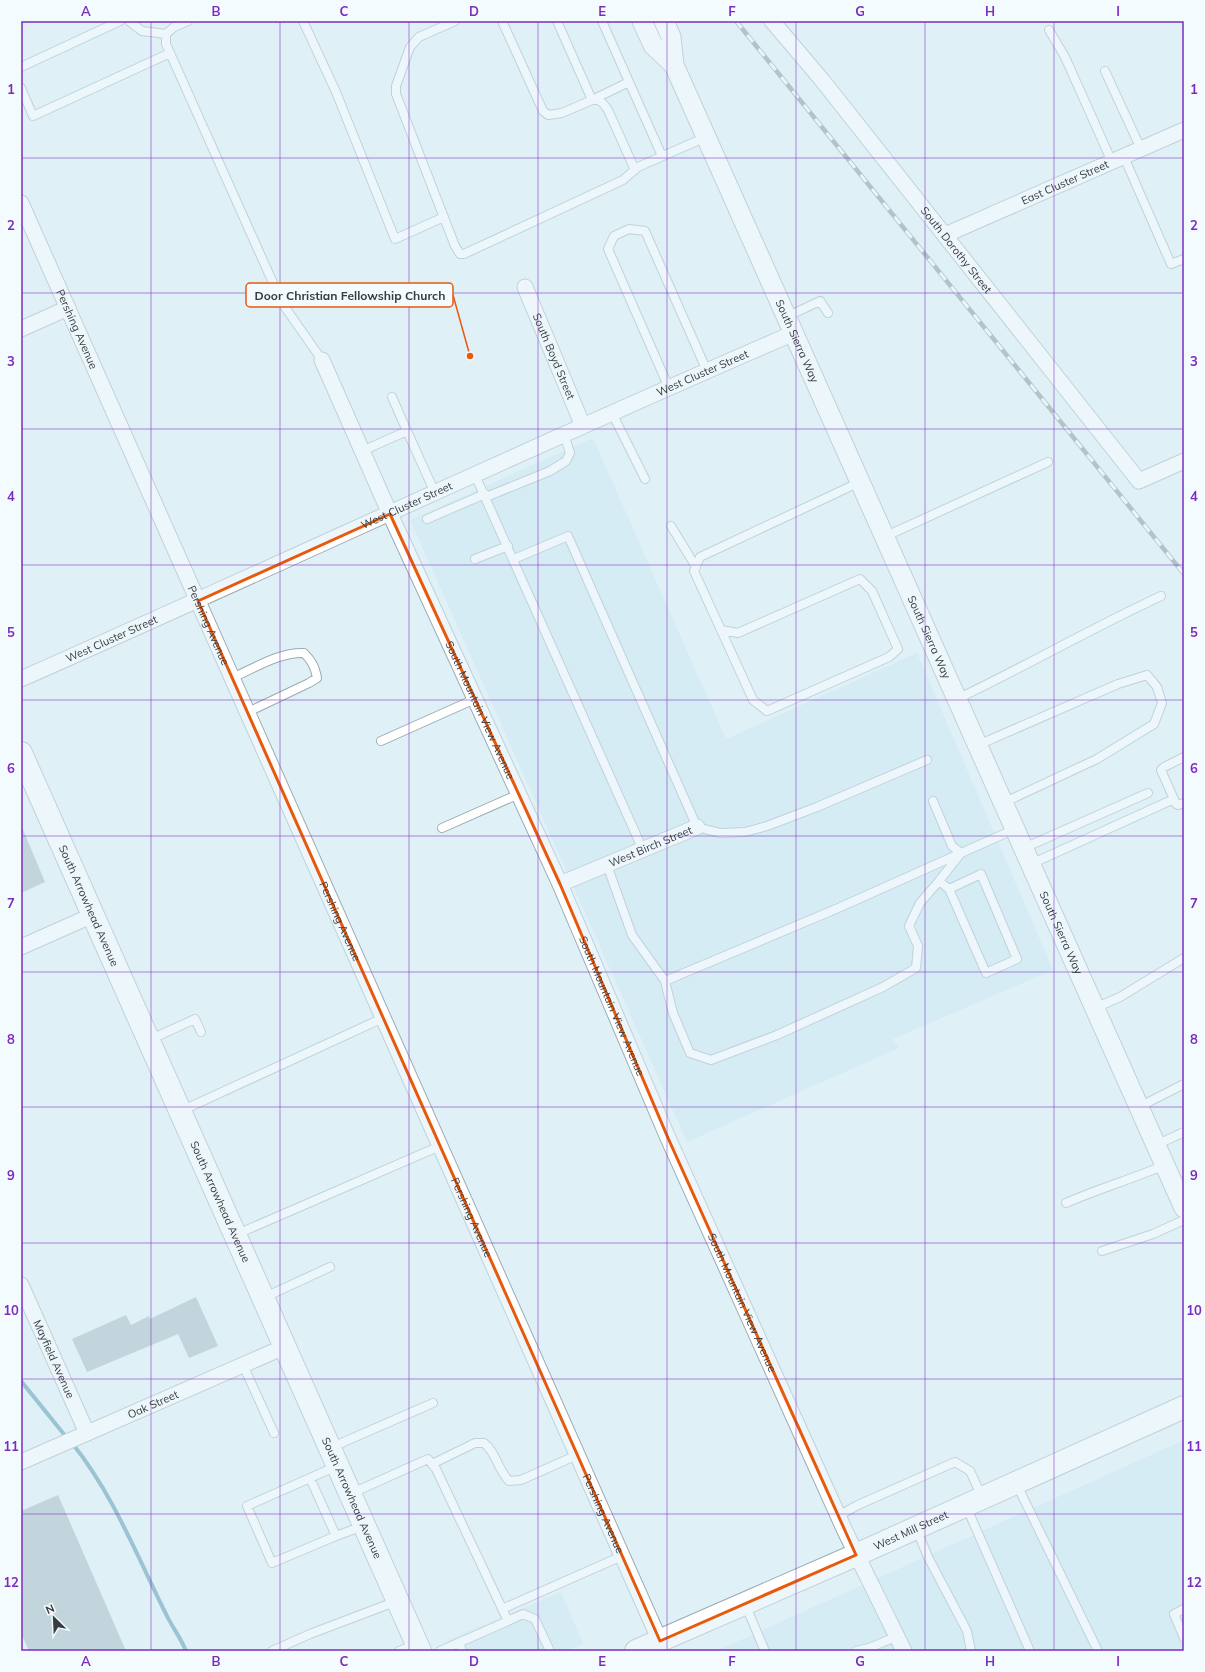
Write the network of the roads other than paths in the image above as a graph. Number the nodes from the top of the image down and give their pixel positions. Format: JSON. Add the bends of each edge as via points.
{"nodes":[{"id":1,"x":120,"y":21,"type":"edge"},
{"id":2,"x":129,"y":21,"type":"edge"},
{"id":3,"x":188,"y":21,"type":"edge"},
{"id":4,"x":303,"y":21,"type":"edge"},
{"id":5,"x":455,"y":21,"type":"edge"},
{"id":6,"x":502,"y":21,"type":"edge"},
{"id":7,"x":557,"y":21,"type":"edge"},
{"id":8,"x":602,"y":21,"type":"edge"},
{"id":9,"x":642,"y":21,"type":"edge"},
{"id":10,"x":664,"y":21,"type":"edge"},
{"id":11,"x":772,"y":21,"type":"edge"},
{"id":12,"x":1049,"y":30,"type":"dead end"},
{"id":13,"x":166,"y":34,"type":"junction"},
{"id":14,"x":170,"y":53,"type":"junction"},
{"id":15,"x":674,"y":65,"type":"junction"},
{"id":16,"x":21,"y":67,"type":"edge"},
{"id":17,"x":1105,"y":71,"type":"dead end"},
{"id":18,"x":629,"y":82,"type":"junction"},
{"id":19,"x":21,"y":88,"type":"edge"},
{"id":20,"x":592,"y":100,"type":"junction"},
{"id":21,"x":1184,"y":130,"type":"edge"},
{"id":22,"x":706,"y":137,"type":"junction"},
{"id":23,"x":1141,"y":149,"type":"junction"},
{"id":24,"x":662,"y":156,"type":"junction"},
{"id":25,"x":1118,"y":159,"type":"junction"},
{"id":26,"x":635,"y":170,"type":"junction"},
{"id":27,"x":21,"y":203,"type":"edge"},
{"id":28,"x":444,"y":217,"type":"junction"},
{"id":29,"x":945,"y":235,"type":"junction"},
{"id":30,"x":1184,"y":258,"type":"edge"},
{"id":31,"x":525,"y":287,"type":"dead end"},
{"id":32,"x":68,"y":308,"type":"junction"},
{"id":33,"x":828,"y":313,"type":"dead end"},
{"id":34,"x":790,"y":325,"type":"junction"},
{"id":35,"x":21,"y":329,"type":"edge"},
{"id":36,"x":322,"y":360,"type":"joint"},
{"id":37,"x":707,"y":371,"type":"junction"},
{"id":38,"x":669,"y":388,"type":"junction"},
{"id":39,"x":392,"y":397,"type":"dead end"},
{"id":40,"x":612,"y":413,"type":"junction"},
{"id":41,"x":583,"y":426,"type":"junction"},
{"id":42,"x":407,"y":431,"type":"junction"},
{"id":43,"x":564,"y":434,"type":"junction"},
{"id":44,"x":362,"y":451,"type":"junction"},
{"id":45,"x":1184,"y":461,"type":"edge"},
{"id":46,"x":1048,"y":462,"type":"dead end"},
{"id":47,"x":476,"y":475,"type":"junction"},
{"id":48,"x":645,"y":479,"type":"dead end"},
{"id":49,"x":860,"y":482,"type":"junction"},
{"id":50,"x":435,"y":493,"type":"junction"},
{"id":51,"x":485,"y":496,"type":"junction"},
{"id":52,"x":390,"y":514,"type":"junction"},
{"id":53,"x":427,"y":519,"type":"dead end"},
{"id":54,"x":671,"y":526,"type":"dead end"},
{"id":55,"x":884,"y":536,"type":"junction"},
{"id":56,"x":508,"y":546,"type":"junction"},
{"id":57,"x":514,"y":559,"type":"junction"},
{"id":58,"x":475,"y":560,"type":"dead end"},
{"id":59,"x":696,"y":566,"type":"junction"},
{"id":60,"x":1161,"y":596,"type":"dead end"},
{"id":61,"x":198,"y":601,"type":"junction"},
{"id":62,"x":721,"y":630,"type":"junction"},
{"id":63,"x":232,"y":678,"type":"junction"},
{"id":64,"x":21,"y":679,"type":"edge"},
{"id":65,"x":475,"y":699,"type":"junction"},
{"id":66,"x":957,"y":700,"type":"junction"},
{"id":67,"x":248,"y":712,"type":"junction"},
{"id":68,"x":381,"y":741,"type":"dead end"},
{"id":69,"x":978,"y":745,"type":"junction"},
{"id":70,"x":21,"y":753,"type":"edge"},
{"id":71,"x":1184,"y":757,"type":"edge"},
{"id":72,"x":927,"y":760,"type":"dead end"},
{"id":73,"x":1148,"y":793,"type":"dead end"},
{"id":74,"x":519,"y":794,"type":"junction"},
{"id":75,"x":1174,"y":799,"type":"junction"},
{"id":76,"x":934,"y":801,"type":"dead end"},
{"id":77,"x":1003,"y":803,"type":"junction"},
{"id":78,"x":1184,"y":803,"type":"edge"},
{"id":79,"x":697,"y":827,"type":"junction"},
{"id":80,"x":442,"y":828,"type":"dead end"},
{"id":81,"x":1015,"y":829,"type":"junction"},
{"id":82,"x":643,"y":850,"type":"junction"},
{"id":83,"x":961,"y":853,"type":"junction"},
{"id":84,"x":1027,"y":856,"type":"junction"},
{"id":85,"x":607,"y":865,"type":"junction"},
{"id":86,"x":940,"y":881,"type":"junction"},
{"id":87,"x":560,"y":884,"type":"junction"},
{"id":88,"x":949,"y":889,"type":"junction"},
{"id":89,"x":93,"y":915,"type":"junction"},
{"id":90,"x":21,"y":947,"type":"edge"},
{"id":91,"x":1184,"y":958,"type":"edge"},
{"id":92,"x":665,"y":981,"type":"junction"},
{"id":93,"x":1095,"y":1008,"type":"junction"},
{"id":94,"x":383,"y":1018,"type":"junction"},
{"id":95,"x":201,"y":1032,"type":"dead end"},
{"id":96,"x":148,"y":1040,"type":"junction"},
{"id":97,"x":1184,"y":1084,"type":"edge"},
{"id":98,"x":1139,"y":1107,"type":"junction"},
{"id":99,"x":180,"y":1112,"type":"junction"},
{"id":100,"x":1184,"y":1132,"type":"edge"},
{"id":101,"x":1156,"y":1145,"type":"junction"},
{"id":102,"x":440,"y":1146,"type":"junction"},
{"id":103,"x":1165,"y":1165,"type":"junction"},
{"id":104,"x":1066,"y":1203,"type":"dead end"},
{"id":105,"x":1184,"y":1208,"type":"edge"},
{"id":106,"x":1184,"y":1220,"type":"edge"},
{"id":107,"x":235,"y":1235,"type":"junction"},
{"id":108,"x":1102,"y":1251,"type":"dead end"},
{"id":109,"x":330,"y":1267,"type":"dead end"},
{"id":110,"x":21,"y":1285,"type":"edge"},
{"id":111,"x":263,"y":1298,"type":"junction"},
{"id":112,"x":284,"y":1347,"type":"junction"},
{"id":113,"x":243,"y":1365,"type":"junction"},
{"id":114,"x":433,"y":1403,"type":"dead end"},
{"id":115,"x":1184,"y":1407,"type":"edge"},
{"id":116,"x":274,"y":1434,"type":"dead end"},
{"id":117,"x":75,"y":1438,"type":"junction"},
{"id":118,"x":577,"y":1455,"type":"junction"},
{"id":119,"x":334,"y":1457,"type":"junction"},
{"id":120,"x":21,"y":1462,"type":"edge"},
{"id":121,"x":432,"y":1464,"type":"junction"},
{"id":122,"x":310,"y":1478,"type":"junction"},
{"id":123,"x":1016,"y":1482,"type":"junction"},
{"id":124,"x":350,"y":1494,"type":"junction"},
{"id":125,"x":974,"y":1501,"type":"junction"},
{"id":126,"x":838,"y":1516,"type":"junction"},
{"id":127,"x":364,"y":1526,"type":"junction"},
{"id":128,"x":916,"y":1528,"type":"junction"},
{"id":129,"x":336,"y":1536,"type":"junction"},
{"id":130,"x":856,"y":1555,"type":"junction"},
{"id":131,"x":622,"y":1556,"type":"junction"},
{"id":132,"x":398,"y":1601,"type":"junction"},
{"id":133,"x":745,"y":1603,"type":"junction"},
{"id":134,"x":502,"y":1609,"type":"junction"},
{"id":135,"x":1184,"y":1609,"type":"edge"},
{"id":136,"x":508,"y":1621,"type":"junction"},
{"id":137,"x":898,"y":1636,"type":"junction"},
{"id":138,"x":1184,"y":1638,"type":"edge"},
{"id":139,"x":660,"y":1641,"type":"junction"},
{"id":140,"x":458,"y":1643,"type":"junction"},
{"id":141,"x":412,"y":1648,"type":"edge"},
{"id":142,"x":272,"y":1651,"type":"edge"},
{"id":143,"x":440,"y":1651,"type":"edge"},
{"id":144,"x":462,"y":1651,"type":"edge"},
{"id":145,"x":550,"y":1651,"type":"edge"},
{"id":146,"x":636,"y":1651,"type":"edge"},
{"id":147,"x":765,"y":1651,"type":"edge"},
{"id":148,"x":856,"y":1651,"type":"edge"},
{"id":149,"x":904,"y":1651,"type":"edge"},
{"id":150,"x":971,"y":1651,"type":"edge"},
{"id":151,"x":1030,"y":1651,"type":"edge"},
{"id":152,"x":1098,"y":1651,"type":"edge"}],
"edges":[{"from":1,"to":16,"type":"lane"},
{"from":2,"to":13,"type":"lane","via":[[142,31]]},
{"from":3,"to":13,"type":"lane"},
{"from":4,"to":28,"type":"lane","via":[[336,92],[395,239]]},
{"from":5,"to":28,"type":"lane","via":[[419,37],[410,47],[396,86],[396,94]]},
{"from":6,"to":20,"type":"lane","via":[[543,111],[548,115],[556,115]]},
{"from":7,"to":20,"type":"lane"},
{"from":8,"to":18,"type":"lane"},
{"from":9,"to":15,"type":"street","via":[[653,45]]},
{"from":10,"to":15,"type":"street","via":[[671,37]]},
{"from":11,"to":29,"type":"street","name":"South Dorothy Street"},
{"from":12,"to":25,"type":"lane"},
{"from":13,"to":14,"type":"lane","via":[[166,44]]},
{"from":14,"to":19,"type":"lane","via":[[33,116]]},
{"from":14,"to":36,"type":"lane","via":[[282,303]]},
{"from":15,"to":22,"type":"street","name":"South Sierra Way"},
{"from":17,"to":23,"type":"lane"},
{"from":18,"to":20,"type":"lane"},
{"from":18,"to":24,"type":"lane"},
{"from":20,"to":26,"type":"lane","via":[[602,102],[608,110]]},
{"from":21,"to":23,"type":"street","name":"East Cluster Street"},
{"from":22,"to":24,"type":"lane"},
{"from":22,"to":34,"type":"street","name":"South Sierra Way"},
{"from":23,"to":25,"type":"street","name":"East Cluster Street"},
{"from":24,"to":26,"type":"lane"},
{"from":25,"to":29,"type":"street","name":"East Cluster Street"},
{"from":25,"to":30,"type":"lane","via":[[1171,264]]},
{"from":26,"to":28,"type":"lane","via":[[623,180],[464,254],[457,250]]},
{"from":27,"to":32,"type":"street","name":"Pershing Avenue"},
{"from":29,"to":45,"type":"street","name":"South Dorothy Street","via":[[1140,481]]},
{"from":31,"to":41,"type":"street","name":"South Boyd Street"},
{"from":32,"to":35,"type":"street"},
{"from":32,"to":61,"type":"street","name":"Pershing Avenue"},
{"from":33,"to":34,"type":"lane","via":[[820,301]]},
{"from":34,"to":37,"type":"street","name":"West Cluster Street"},
{"from":34,"to":49,"type":"street","name":"South Sierra Way"},
{"from":36,"to":44,"type":"street","name":"South Mountain View Avenue"},
{"from":37,"to":38,"type":"street","name":"West Cluster Street"},
{"from":37,"to":38,"type":"lane","via":[[645,231],[629,229],[614,236],[608,249]]},
{"from":38,"to":40,"type":"street","name":"West Cluster Street"},
{"from":39,"to":42,"type":"lane"},
{"from":40,"to":41,"type":"street","name":"West Cluster Street"},
{"from":40,"to":48,"type":"lane"},
{"from":41,"to":43,"type":"street","name":"West Cluster Street"},
{"from":42,"to":44,"type":"lane"},
{"from":42,"to":50,"type":"lane"},
{"from":43,"to":47,"type":"street","name":"West Cluster Street"},
{"from":43,"to":51,"type":"lane","via":[[570,453],[566,461],[550,471]]},
{"from":44,"to":52,"type":"street","name":"South Mountain View Avenue"},
{"from":46,"to":55,"type":"lane"},
{"from":47,"to":50,"type":"street","name":"West Cluster Street"},
{"from":47,"to":51,"type":"lane"},
{"from":49,"to":55,"type":"street","name":"South Sierra Way"},
{"from":49,"to":59,"type":"lane","via":[[700,557]]},
{"from":50,"to":52,"type":"street","name":"West Cluster Street"},
{"from":51,"to":53,"type":"lane"},
{"from":51,"to":56,"type":"lane"},
{"from":52,"to":61,"type":"street","name":"West Cluster Street"},
{"from":52,"to":65,"type":"street","name":"South Mountain View Avenue"},
{"from":54,"to":59,"type":"lane"},
{"from":55,"to":66,"type":"street","name":"South Sierra Way"},
{"from":56,"to":57,"type":"lane"},
{"from":56,"to":58,"type":"lane"},
{"from":57,"to":79,"type":"lane","via":[[568,536]]},
{"from":57,"to":82,"type":"lane"},
{"from":59,"to":62,"type":"lane","via":[[694,571]]},
{"from":60,"to":66,"type":"lane"},
{"from":61,"to":63,"type":"street","name":"Pershing Avenue"},
{"from":61,"to":64,"type":"street","name":"West Cluster Street"},
{"from":62,"to":62,"type":"lane","via":[[738,633],[860,579],[872,591],[898,649],[889,657],[767,711],[753,700]]},
{"from":63,"to":67,"type":"street","name":"Pershing Avenue"},
{"from":63,"to":67,"type":"lane","via":[[280,656],[304,653],[312,661],[317,678]]},
{"from":65,"to":68,"type":"lane"},
{"from":65,"to":74,"type":"street","name":"South Mountain View Avenue"},
{"from":66,"to":69,"type":"street","name":"South Sierra Way"},
{"from":67,"to":94,"type":"street","name":"Pershing Avenue"},
{"from":69,"to":77,"type":"street","name":"South Sierra Way"},
{"from":69,"to":77,"type":"lane","via":[[1118,684],[1147,675],[1157,687],[1162,702],[1154,724],[1097,759]]},
{"from":70,"to":89,"type":"main road","name":"South Arrowhead Avenue"},
{"from":71,"to":75,"type":"lane","via":[[1162,770]]},
{"from":72,"to":79,"type":"lane","name":"West Birch Street","via":[[767,826],[745,832],[720,833]]},
{"from":73,"to":84,"type":"lane"},
{"from":74,"to":80,"type":"lane"},
{"from":74,"to":87,"type":"street","name":"South Mountain View Avenue"},
{"from":75,"to":78,"type":"lane","via":[[1178,805]]},
{"from":75,"to":84,"type":"lane"},
{"from":76,"to":83,"type":"lane","via":[[952,846]]},
{"from":77,"to":81,"type":"street","name":"South Sierra Way"},
{"from":79,"to":82,"type":"street","name":"West Birch Street"},
{"from":81,"to":83,"type":"lane"},
{"from":81,"to":84,"type":"street","name":"South Sierra Way"},
{"from":82,"to":85,"type":"street","name":"West Birch Street"},
{"from":83,"to":86,"type":"lane"},
{"from":83,"to":92,"type":"lane"},
{"from":84,"to":93,"type":"street","name":"South Sierra Way"},
{"from":85,"to":87,"type":"street","name":"West Birch Street"},
{"from":85,"to":92,"type":"lane","via":[[632,935]]},
{"from":86,"to":88,"type":"lane"},
{"from":86,"to":92,"type":"lane","via":[[920,903],[909,926],[918,946],[916,968],[883,987],[777,1035],[711,1060],[690,1053]]},
{"from":87,"to":126,"type":"street","name":"South Mountain View Avenue","via":[[668,1138]]},
{"from":88,"to":88,"type":"lane","via":[[986,973],[1017,959],[981,874]]},
{"from":89,"to":90,"type":"street"},
{"from":89,"to":96,"type":"main road","name":"South Arrowhead Avenue"},
{"from":91,"to":93,"type":"lane","via":[[1120,997]]},
{"from":93,"to":98,"type":"street","name":"South Sierra Way"},
{"from":94,"to":99,"type":"lane"},
{"from":94,"to":102,"type":"street","name":"Pershing Avenue"},
{"from":95,"to":96,"type":"lane","via":[[195,1020]]},
{"from":96,"to":99,"type":"main road","name":"South Arrowhead Avenue"},
{"from":97,"to":98,"type":"lane"},
{"from":98,"to":101,"type":"street","name":"South Sierra Way"},
{"from":99,"to":107,"type":"main road","name":"South Arrowhead Avenue"},
{"from":100,"to":101,"type":"lane"},
{"from":101,"to":103,"type":"street","name":"South Sierra Way"},
{"from":102,"to":107,"type":"lane"},
{"from":102,"to":118,"type":"street","name":"Pershing Avenue"},
{"from":103,"to":104,"type":"lane"},
{"from":103,"to":105,"type":"street","name":"South Sierra Way"},
{"from":106,"to":108,"type":"lane","via":[[1153,1234]]},
{"from":107,"to":111,"type":"main road","name":"South Arrowhead Avenue"},
{"from":109,"to":111,"type":"lane"},
{"from":110,"to":117,"type":"street","name":"Mayfield Avenue"},
{"from":111,"to":112,"type":"main road","name":"South Arrowhead Avenue"},
{"from":112,"to":113,"type":"street","name":"Oak Street"},
{"from":112,"to":119,"type":"main road","name":"South Arrowhead Avenue"},
{"from":113,"to":116,"type":"lane"},
{"from":113,"to":117,"type":"street","name":"Oak Street"},
{"from":114,"to":119,"type":"lane"},
{"from":115,"to":123,"type":"main road","name":"West Mill Street"},
{"from":117,"to":120,"type":"street","name":"Oak Street"},
{"from":118,"to":121,"type":"lane","via":[[521,1480],[509,1481],[502,1474],[491,1451],[484,1443],[475,1443]]},
{"from":118,"to":131,"type":"street","name":"Pershing Avenue"},
{"from":119,"to":122,"type":"lane"},
{"from":119,"to":124,"type":"main road","name":"South Arrowhead Avenue"},
{"from":121,"to":124,"type":"lane","via":[[428,1459]]},
{"from":121,"to":134,"type":"lane"},
{"from":122,"to":129,"type":"lane"},
{"from":122,"to":129,"type":"lane","via":[[247,1506],[272,1563]]},
{"from":123,"to":125,"type":"main road","name":"West Mill Street"},
{"from":123,"to":152,"type":"lane"},
{"from":124,"to":127,"type":"main road","name":"South Arrowhead Avenue"},
{"from":125,"to":126,"type":"lane","via":[[970,1471],[955,1462]]},
{"from":125,"to":128,"type":"main road","name":"West Mill Street"},
{"from":125,"to":151,"type":"lane"},
{"from":126,"to":130,"type":"street","name":"South Mountain View Avenue"},
{"from":127,"to":129,"type":"lane"},
{"from":127,"to":132,"type":"main road","name":"South Arrowhead Avenue"},
{"from":128,"to":130,"type":"main road","name":"West Mill Street"},
{"from":128,"to":150,"type":"lane","via":[[928,1557],[967,1631]]},
{"from":130,"to":133,"type":"main road","name":"West Mill Street"},
{"from":130,"to":137,"type":"street","name":"South Mountain View Avenue"},
{"from":131,"to":134,"type":"lane"},
{"from":131,"to":139,"type":"street","name":"Pershing Avenue"},
{"from":132,"to":141,"type":"main road","name":"South Arrowhead Avenue"},
{"from":132,"to":142,"type":"lane"},
{"from":133,"to":139,"type":"main road","name":"West Mill Street"},
{"from":133,"to":147,"type":"lane"},
{"from":134,"to":136,"type":"lane"},
{"from":135,"to":138,"type":"lane","via":[[1174,1614]]},
{"from":136,"to":140,"type":"lane"},
{"from":136,"to":145,"type":"lane","via":[[523,1614],[535,1619]]},
{"from":137,"to":148,"type":"lane"},
{"from":137,"to":149,"type":"street","name":"South Mountain View Avenue"},
{"from":139,"to":146,"type":"main road","name":"West Mill Street"},
{"from":140,"to":143,"type":"lane"},
{"from":140,"to":144,"type":"lane"}]}
